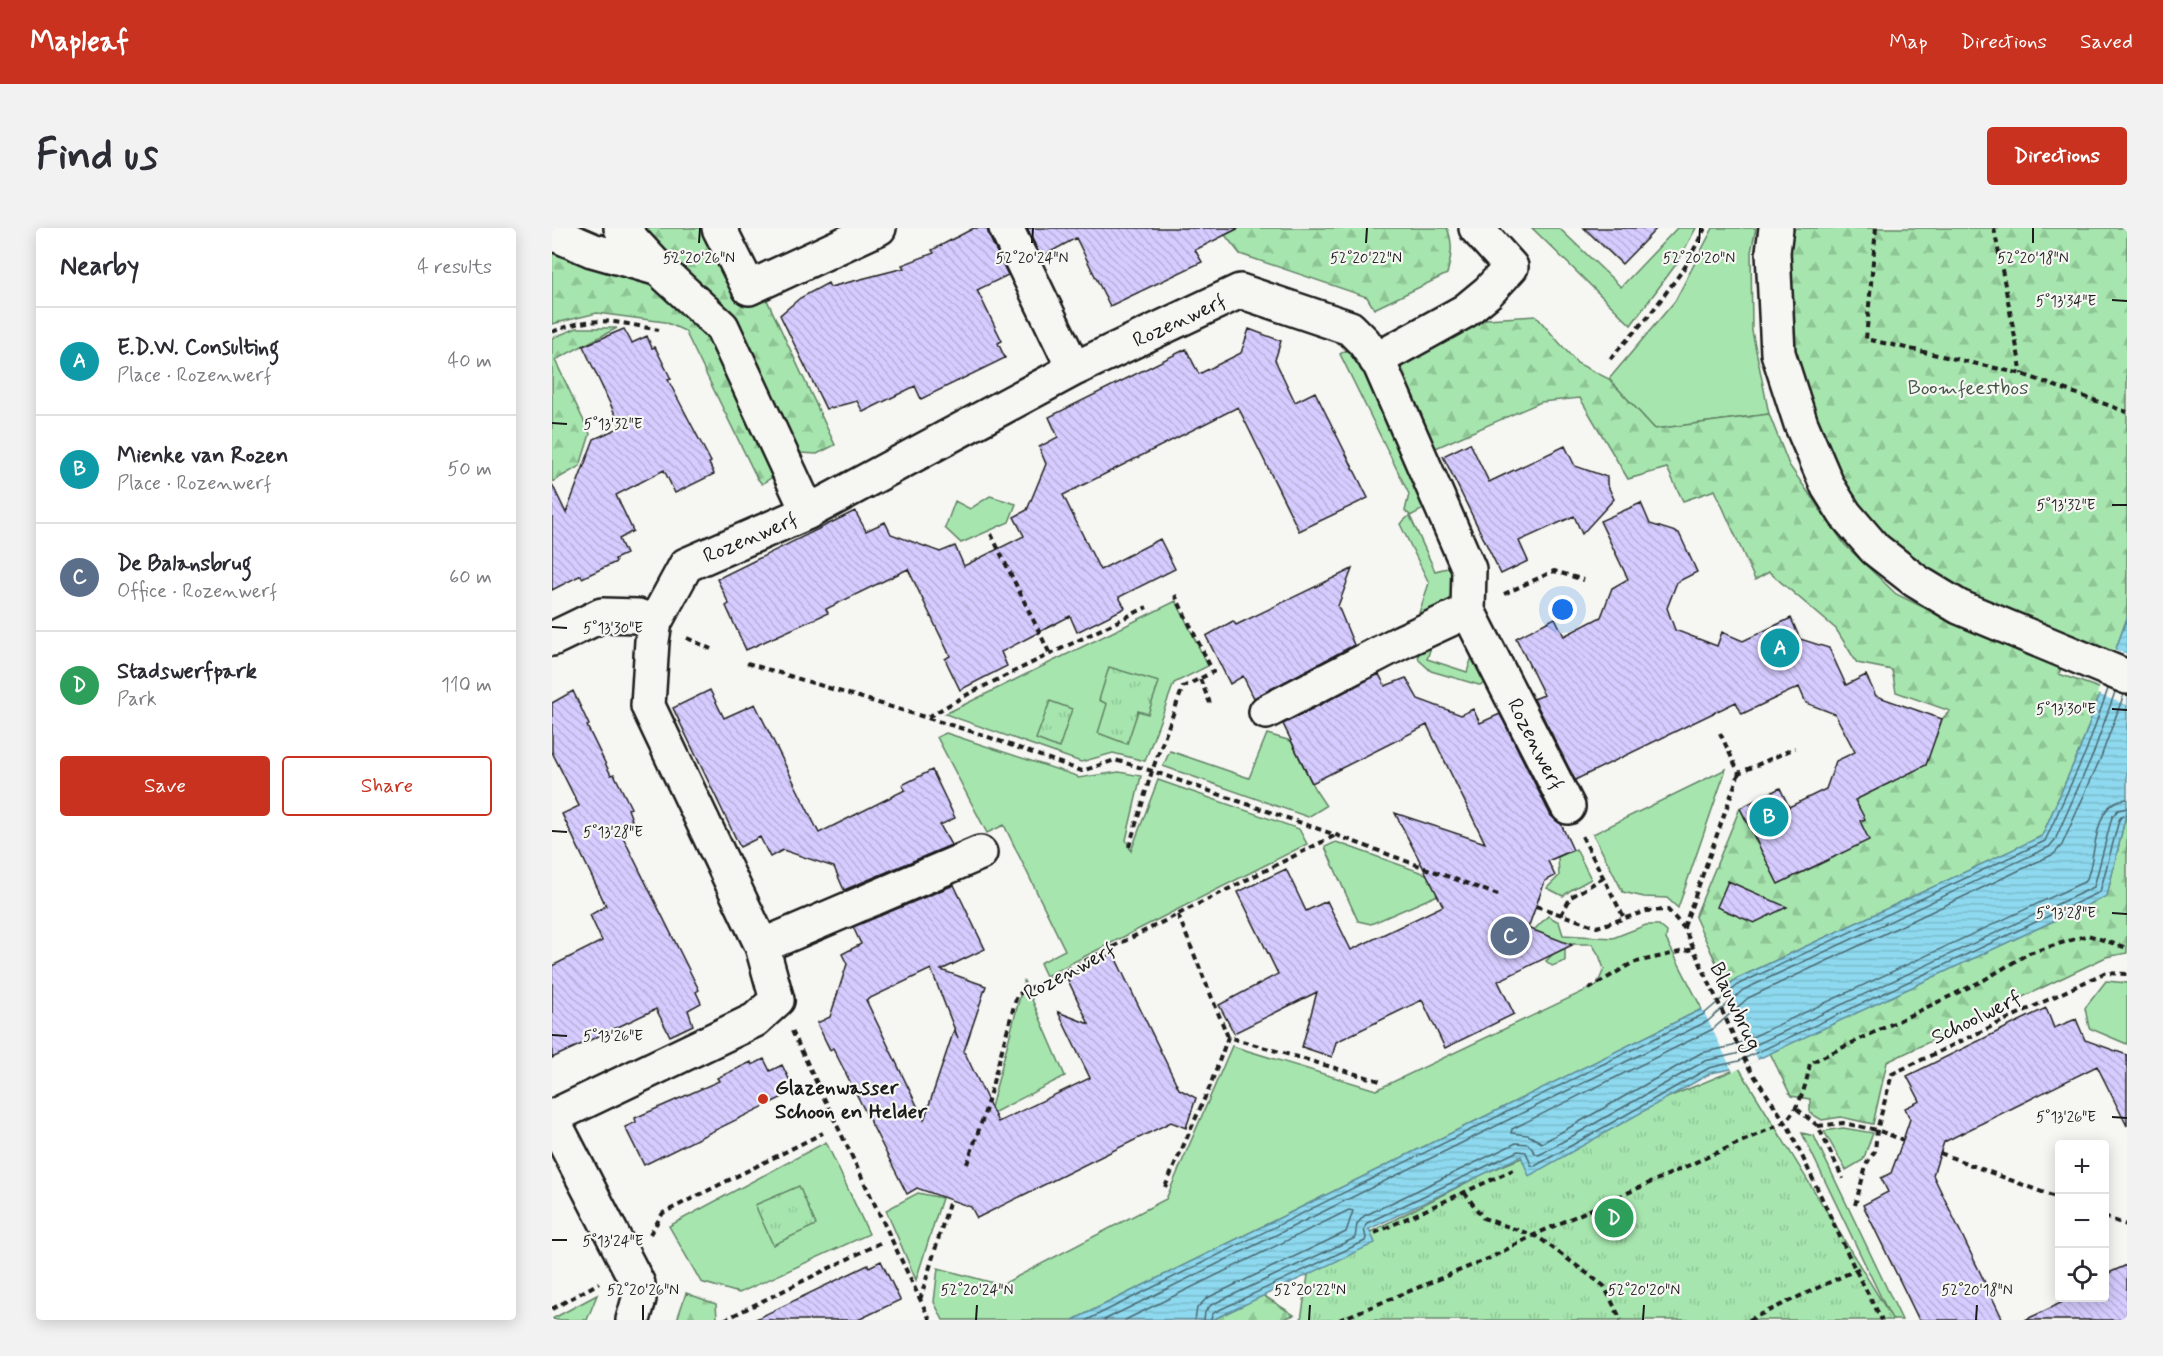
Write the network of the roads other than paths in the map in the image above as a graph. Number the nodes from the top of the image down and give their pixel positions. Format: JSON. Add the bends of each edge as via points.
{"nodes":[{"id":1,"x":621,"y":228,"type":"edge"},
{"id":2,"x":719,"y":228,"type":"edge"},
{"id":3,"x":879,"y":228,"type":"edge"},
{"id":4,"x":1006,"y":228,"type":"edge"},
{"id":5,"x":1476,"y":228,"type":"edge"},
{"id":6,"x":1776,"y":228,"type":"edge"},
{"id":7,"x":552,"y":233,"type":"edge"},
{"id":8,"x":659,"y":269,"type":"junction"},
{"id":9,"x":1376,"y":360,"type":"junction"},
{"id":10,"x":1074,"y":369,"type":"junction"},
{"id":11,"x":808,"y":512,"type":"junction"},
{"id":12,"x":1468,"y":611,"type":"junction"},
{"id":13,"x":655,"y":622,"type":"junction"},
{"id":14,"x":552,"y":639,"type":"edge"},
{"id":15,"x":2127,"y":677,"type":"edge"},
{"id":16,"x":1266,"y":712,"type":"dead end"},
{"id":17,"x":1568,"y":807,"type":"road end"},
{"id":18,"x":980,"y":854,"type":"dead end"},
{"id":19,"x":762,"y":946,"type":"junction"},
{"id":20,"x":552,"y":1117,"type":"edge"},
{"id":21,"x":633,"y":1320,"type":"edge"}],
"edges":[{"from":1,"to":8,"type":"street","name":"Rozenwerf"},
{"from":2,"to":3,"type":"street","via":[[748,288]]},
{"from":4,"to":10,"type":"street"},
{"from":5,"to":9,"type":"street","via":[[1511,267],[1465,310]]},
{"from":6,"to":15,"type":"street","via":[[1773,252],[1778,353],[1801,424],[1828,487],[1845,514],[1875,549],[1959,607]]},
{"from":7,"to":8,"type":"street","name":"Rozenwerf","via":[[592,250]]},
{"from":8,"to":11,"type":"street","name":"Rozenwerf","via":[[722,327]]},
{"from":9,"to":10,"type":"street","name":"Rozenwerf","via":[[1350,328],[1240,291]]},
{"from":9,"to":12,"type":"street","name":"Rozenwerf","via":[[1469,569]]},
{"from":10,"to":11,"type":"street","name":"Rozenwerf"},
{"from":11,"to":13,"type":"street","name":"Rozenwerf","via":[[686,565]]},
{"from":12,"to":16,"type":"street"},
{"from":12,"to":17,"type":"street","name":"Rozenwerf"},
{"from":13,"to":14,"type":"street","via":[[638,616],[602,615]]},
{"from":13,"to":19,"type":"street","name":"Rozenwerf","via":[[648,706]]},
{"from":18,"to":19,"type":"street"},
{"from":19,"to":20,"type":"street","name":"Rozenwerf","via":[[777,1000],[755,1020]]},
{"from":20,"to":21,"type":"street","via":[[638,1284],[639,1299]]}]}
